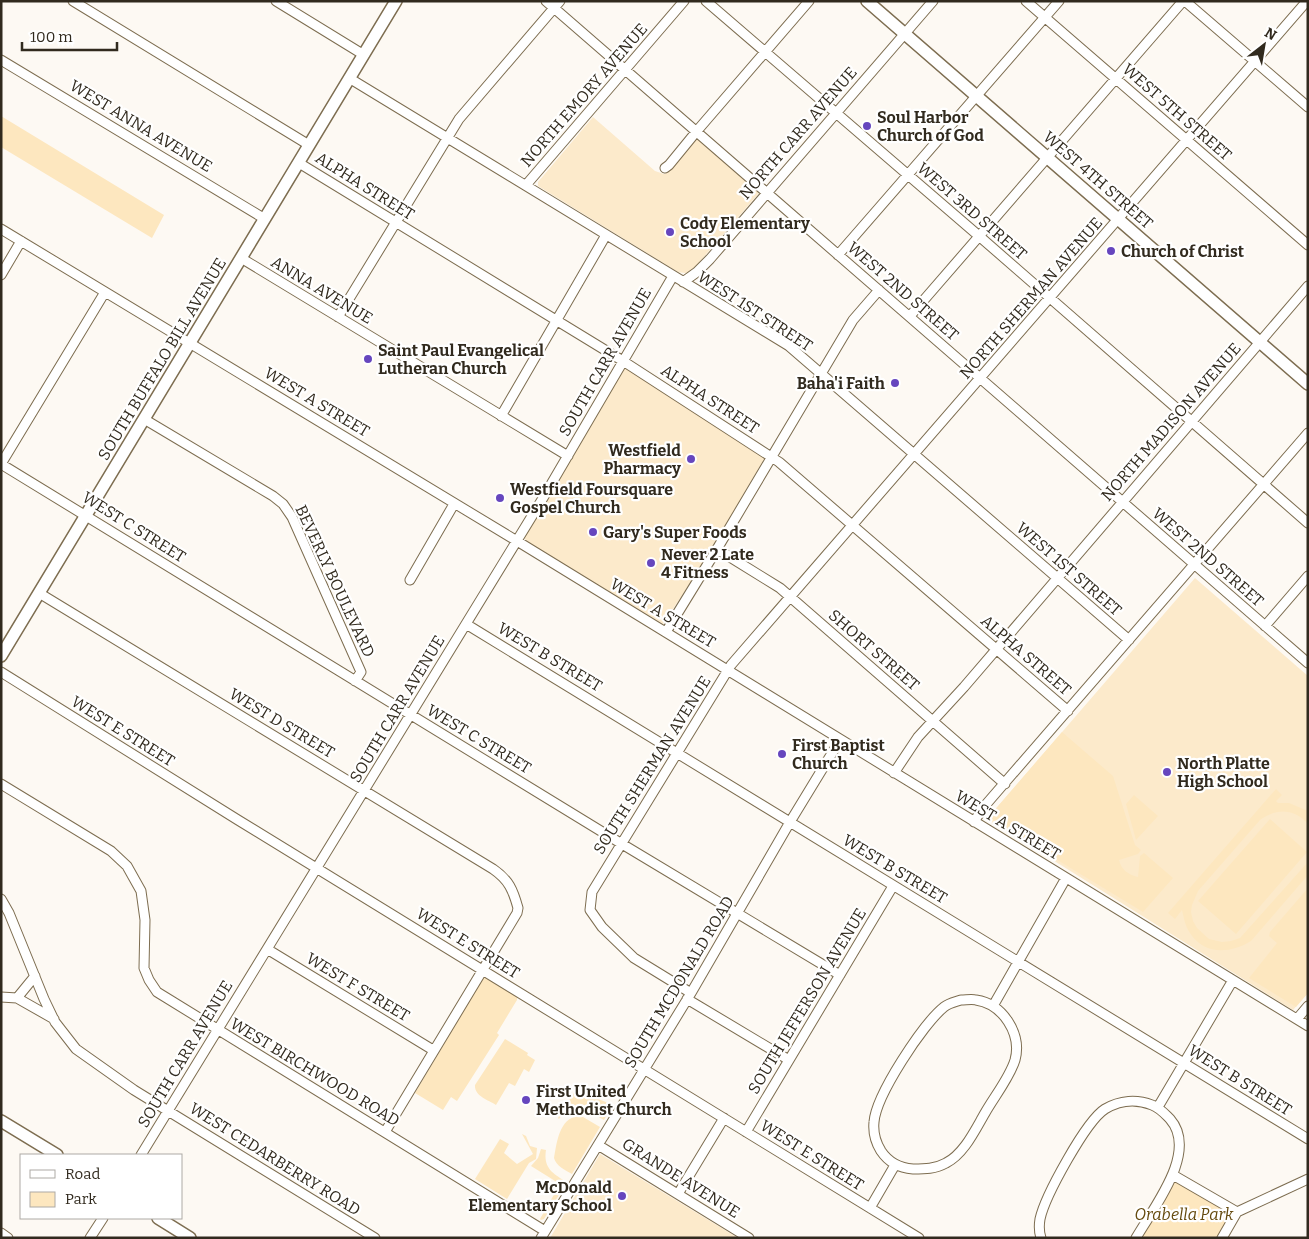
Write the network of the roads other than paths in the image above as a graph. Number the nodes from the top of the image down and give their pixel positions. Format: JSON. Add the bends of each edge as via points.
{"nodes":[{"id":1,"x":73,"y":1,"type":"edge"},
{"id":2,"x":276,"y":1,"type":"edge"},
{"id":3,"x":396,"y":1,"type":"edge"},
{"id":4,"x":546,"y":1,"type":"edge"},
{"id":5,"x":684,"y":1,"type":"edge"},
{"id":6,"x":706,"y":1,"type":"edge"},
{"id":7,"x":809,"y":1,"type":"edge"},
{"id":8,"x":867,"y":1,"type":"edge"},
{"id":9,"x":933,"y":1,"type":"edge"},
{"id":10,"x":1026,"y":1,"type":"edge"},
{"id":11,"x":1058,"y":1,"type":"edge"},
{"id":12,"x":1184,"y":1,"type":"edge"},
{"id":13,"x":1307,"y":1,"type":"edge"},
{"id":14,"x":557,"y":5,"type":"edge"},
{"id":15,"x":1044,"y":17,"type":"junction"},
{"id":16,"x":905,"y":34,"type":"junction"},
{"id":17,"x":765,"y":52,"type":"junction"},
{"id":18,"x":364,"y":55,"type":"junction"},
{"id":19,"x":1,"y":60,"type":"edge"},
{"id":20,"x":1255,"y":61,"type":"junction"},
{"id":21,"x":625,"y":70,"type":"junction"},
{"id":22,"x":350,"y":78,"type":"junction"},
{"id":23,"x":1115,"y":79,"type":"junction"},
{"id":24,"x":976,"y":96,"type":"junction"},
{"id":25,"x":1308,"y":107,"type":"edge"},
{"id":26,"x":836,"y":113,"type":"junction"},
{"id":27,"x":696,"y":132,"type":"junction"},
{"id":28,"x":447,"y":137,"type":"junction"},
{"id":29,"x":1186,"y":140,"type":"junction"},
{"id":30,"x":309,"y":145,"type":"junction"},
{"id":31,"x":1047,"y":157,"type":"junction"},
{"id":32,"x":298,"y":163,"type":"junction"},
{"id":33,"x":665,"y":168,"type":"dead end"},
{"id":34,"x":908,"y":175,"type":"junction"},
{"id":35,"x":526,"y":185,"type":"junction"},
{"id":36,"x":767,"y":192,"type":"junction"},
{"id":37,"x":265,"y":219,"type":"junction"},
{"id":38,"x":1118,"y":219,"type":"junction"},
{"id":39,"x":396,"y":223,"type":"junction"},
{"id":40,"x":1,"y":229,"type":"edge"},
{"id":41,"x":606,"y":235,"type":"junction"},
{"id":42,"x":979,"y":236,"type":"junction"},
{"id":43,"x":21,"y":241,"type":"junction"},
{"id":44,"x":1308,"y":245,"type":"edge"},
{"id":45,"x":838,"y":255,"type":"junction"},
{"id":46,"x":241,"y":258,"type":"junction"},
{"id":47,"x":1,"y":275,"type":"edge"},
{"id":48,"x":673,"y":276,"type":"junction"},
{"id":49,"x":683,"y":282,"type":"junction"},
{"id":50,"x":1308,"y":286,"type":"edge"},
{"id":51,"x":879,"y":290,"type":"junction"},
{"id":52,"x":105,"y":292,"type":"junction"},
{"id":53,"x":1050,"y":298,"type":"junction"},
{"id":54,"x":910,"y":316,"type":"junction"},
{"id":55,"x":338,"y":317,"type":"junction"},
{"id":56,"x":556,"y":320,"type":"junction"},
{"id":57,"x":190,"y":343,"type":"junction"},
{"id":58,"x":1260,"y":343,"type":"junction"},
{"id":59,"x":624,"y":361,"type":"junction"},
{"id":60,"x":821,"y":373,"type":"junction"},
{"id":61,"x":981,"y":379,"type":"junction"},
{"id":62,"x":1308,"y":384,"type":"edge"},
{"id":63,"x":501,"y":416,"type":"junction"},
{"id":64,"x":144,"y":419,"type":"junction"},
{"id":65,"x":1192,"y":422,"type":"junction"},
{"id":66,"x":1308,"y":433,"type":"edge"},
{"id":67,"x":914,"y":454,"type":"junction"},
{"id":68,"x":568,"y":456,"type":"junction"},
{"id":69,"x":772,"y":457,"type":"junction"},
{"id":70,"x":1,"y":464,"type":"edge"},
{"id":71,"x":1263,"y":484,"type":"junction"},
{"id":72,"x":1122,"y":502,"type":"junction"},
{"id":73,"x":454,"y":504,"type":"junction"},
{"id":74,"x":86,"y":515,"type":"junction"},
{"id":75,"x":1308,"y":523,"type":"edge"},
{"id":76,"x":853,"y":525,"type":"junction"},
{"id":77,"x":517,"y":541,"type":"junction"},
{"id":78,"x":718,"y":549,"type":"junction"},
{"id":79,"x":1194,"y":565,"type":"junction"},
{"id":80,"x":1308,"y":576,"type":"edge"},
{"id":81,"x":1057,"y":578,"type":"junction"},
{"id":82,"x":410,"y":580,"type":"dead end"},
{"id":83,"x":39,"y":593,"type":"junction"},
{"id":84,"x":791,"y":597,"type":"junction"},
{"id":85,"x":466,"y":624,"type":"junction"},
{"id":86,"x":1265,"y":626,"type":"junction"},
{"id":87,"x":666,"y":632,"type":"junction"},
{"id":88,"x":1130,"y":640,"type":"junction"},
{"id":89,"x":996,"y":649,"type":"junction"},
{"id":90,"x":1,"y":656,"type":"edge"},
{"id":91,"x":1308,"y":663,"type":"edge"},
{"id":92,"x":728,"y":670,"type":"junction"},
{"id":93,"x":1,"y":672,"type":"edge"},
{"id":94,"x":355,"y":681,"type":"junction"},
{"id":95,"x":1068,"y":711,"type":"junction"},
{"id":96,"x":411,"y":715,"type":"junction"},
{"id":97,"x":933,"y":721,"type":"junction"},
{"id":98,"x":840,"y":740,"type":"junction"},
{"id":99,"x":678,"y":753,"type":"junction"},
{"id":100,"x":894,"y":773,"type":"junction"},
{"id":101,"x":1,"y":784,"type":"edge"},
{"id":102,"x":1004,"y":784,"type":"junction"},
{"id":103,"x":364,"y":791,"type":"junction"},
{"id":104,"x":790,"y":822,"type":"junction"},
{"id":105,"x":974,"y":822,"type":"junction"},
{"id":106,"x":622,"y":844,"type":"junction"},
{"id":107,"x":317,"y":868,"type":"junction"},
{"id":108,"x":1066,"y":878,"type":"junction"},
{"id":109,"x":893,"y":886,"type":"junction"},
{"id":110,"x":1,"y":900,"type":"edge"},
{"id":111,"x":737,"y":913,"type":"junction"},
{"id":112,"x":267,"y":949,"type":"junction"},
{"id":113,"x":1018,"y":961,"type":"junction"},
{"id":114,"x":482,"y":969,"type":"junction"},
{"id":115,"x":840,"y":975,"type":"junction"},
{"id":116,"x":35,"y":976,"type":"junction"},
{"id":117,"x":1233,"y":980,"type":"junction"},
{"id":118,"x":689,"y":996,"type":"junction"},
{"id":119,"x":1,"y":997,"type":"edge"},
{"id":120,"x":17,"y":998,"type":"junction"},
{"id":121,"x":993,"y":1006,"type":"junction"},
{"id":122,"x":1308,"y":1006,"type":"edge"},
{"id":123,"x":54,"y":1019,"type":"junction"},
{"id":124,"x":1297,"y":1019,"type":"junction"},
{"id":125,"x":1308,"y":1026,"type":"edge"},
{"id":126,"x":217,"y":1030,"type":"junction"},
{"id":127,"x":433,"y":1050,"type":"junction"},
{"id":128,"x":789,"y":1060,"type":"junction"},
{"id":129,"x":1184,"y":1063,"type":"junction"},
{"id":130,"x":644,"y":1069,"type":"junction"},
{"id":131,"x":1158,"y":1108,"type":"junction"},
{"id":132,"x":168,"y":1111,"type":"junction"},
{"id":133,"x":724,"y":1118,"type":"junction"},
{"id":134,"x":1,"y":1121,"type":"edge"},
{"id":135,"x":385,"y":1132,"type":"junction"},
{"id":136,"x":746,"y":1132,"type":"junction"},
{"id":137,"x":1308,"y":1139,"type":"edge"},
{"id":138,"x":598,"y":1144,"type":"junction"},
{"id":139,"x":54,"y":1154,"type":"edge"},
{"id":140,"x":142,"y":1154,"type":"edge"},
{"id":141,"x":895,"y":1165,"type":"junction"},
{"id":142,"x":1173,"y":1175,"type":"junction"},
{"id":143,"x":1308,"y":1179,"type":"edge"},
{"id":144,"x":678,"y":1194,"type":"junction"},
{"id":145,"x":870,"y":1208,"type":"junction"},
{"id":146,"x":1237,"y":1212,"type":"junction"},
{"id":147,"x":102,"y":1219,"type":"edge"},
{"id":148,"x":160,"y":1219,"type":"edge"},
{"id":149,"x":1,"y":1233,"type":"edge"},
{"id":150,"x":543,"y":1235,"type":"edge"},
{"id":151,"x":8,"y":1238,"type":"edge"},
{"id":152,"x":90,"y":1238,"type":"edge"},
{"id":153,"x":190,"y":1238,"type":"edge"},
{"id":154,"x":374,"y":1238,"type":"edge"},
{"id":155,"x":749,"y":1238,"type":"edge"},
{"id":156,"x":918,"y":1238,"type":"edge"},
{"id":157,"x":1041,"y":1238,"type":"edge"},
{"id":158,"x":1136,"y":1238,"type":"edge"},
{"id":159,"x":1222,"y":1238,"type":"edge"}],
"edges":[{"from":1,"to":30,"type":"street"},
{"from":2,"to":18,"type":"street"},
{"from":3,"to":18,"type":"main road","name":"SOUTH BUFFALO BILL AVENUE"},
{"from":4,"to":14,"type":"street","name":"WEST 2ND STREET"},
{"from":5,"to":21,"type":"street","name":"NORTH EMORY AVENUE"},
{"from":6,"to":17,"type":"street","name":"WEST 3RD STREET"},
{"from":7,"to":17,"type":"street"},
{"from":8,"to":16,"type":"main road","name":"WEST 4TH STREET"},
{"from":9,"to":16,"type":"street","name":"NORTH CARR AVENUE"},
{"from":10,"to":15,"type":"street","name":"WEST 5TH STREET"},
{"from":11,"to":15,"type":"street"},
{"from":12,"to":20,"type":"street"},
{"from":12,"to":23,"type":"street"},
{"from":13,"to":20,"type":"street","name":"NORTH SHERMAN AVENUE"},
{"from":14,"to":21,"type":"street","name":"WEST 2ND STREET"},
{"from":14,"to":28,"type":"street"},
{"from":15,"to":23,"type":"street","name":"WEST 5TH STREET"},
{"from":15,"to":24,"type":"street"},
{"from":16,"to":24,"type":"main road","name":"WEST 4TH STREET"},
{"from":16,"to":26,"type":"street","name":"NORTH CARR AVENUE"},
{"from":17,"to":26,"type":"street","name":"WEST 3RD STREET"},
{"from":17,"to":27,"type":"street"},
{"from":18,"to":22,"type":"main road","name":"SOUTH BUFFALO BILL AVENUE"},
{"from":19,"to":37,"type":"street","name":"WEST ANNA AVENUE"},
{"from":20,"to":25,"type":"street"},
{"from":20,"to":29,"type":"street","name":"NORTH SHERMAN AVENUE"},
{"from":21,"to":27,"type":"street","name":"WEST 2ND STREET"},
{"from":21,"to":35,"type":"street","name":"NORTH EMORY AVENUE"},
{"from":22,"to":28,"type":"street","name":"WEST 1ST STREET"},
{"from":22,"to":30,"type":"main road","name":"SOUTH BUFFALO BILL AVENUE"},
{"from":23,"to":29,"type":"street","name":"WEST 5TH STREET"},
{"from":23,"to":31,"type":"street"},
{"from":24,"to":31,"type":"main road","name":"WEST 4TH STREET"},
{"from":24,"to":34,"type":"street"},
{"from":26,"to":34,"type":"street","name":"WEST 3RD STREET"},
{"from":26,"to":36,"type":"street","name":"NORTH CARR AVENUE"},
{"from":27,"to":33,"type":"street"},
{"from":27,"to":36,"type":"street","name":"WEST 2ND STREET"},
{"from":28,"to":35,"type":"street","name":"WEST 1ST STREET"},
{"from":28,"to":39,"type":"street"},
{"from":29,"to":38,"type":"street","name":"NORTH SHERMAN AVENUE"},
{"from":29,"to":44,"type":"street","name":"WEST 5TH STREET"},
{"from":30,"to":32,"type":"main road","name":"SOUTH BUFFALO BILL AVENUE"},
{"from":31,"to":38,"type":"main road","name":"WEST 4TH STREET"},
{"from":31,"to":42,"type":"street"},
{"from":32,"to":37,"type":"main road","name":"SOUTH BUFFALO BILL AVENUE"},
{"from":32,"to":39,"type":"street","name":"ALPHA STREET"},
{"from":34,"to":42,"type":"street","name":"WEST 3RD STREET"},
{"from":34,"to":45,"type":"street"},
{"from":35,"to":41,"type":"street","name":"WEST 1ST STREET"},
{"from":36,"to":45,"type":"street","name":"WEST 2ND STREET"},
{"from":36,"to":49,"type":"street","name":"NORTH CARR AVENUE","via":[[710,259]]},
{"from":37,"to":46,"type":"main road","name":"SOUTH BUFFALO BILL AVENUE"},
{"from":38,"to":53,"type":"street","name":"NORTH SHERMAN AVENUE"},
{"from":38,"to":58,"type":"main road","name":"WEST 4TH STREET"},
{"from":39,"to":55,"type":"street"},
{"from":39,"to":56,"type":"street","name":"ALPHA STREET"},
{"from":40,"to":43,"type":"street","name":"WEST A STREET"},
{"from":41,"to":48,"type":"street","name":"WEST 1ST STREET"},
{"from":41,"to":56,"type":"street"},
{"from":42,"to":53,"type":"street","name":"WEST 3RD STREET"},
{"from":42,"to":54,"type":"street"},
{"from":43,"to":47,"type":"street"},
{"from":43,"to":52,"type":"street","name":"WEST A STREET"},
{"from":45,"to":51,"type":"street","name":"WEST 2ND STREET"},
{"from":46,"to":55,"type":"street","name":"ANNA AVENUE"},
{"from":46,"to":57,"type":"main road","name":"SOUTH BUFFALO BILL AVENUE"},
{"from":48,"to":49,"type":"street","name":"WEST 1ST STREET"},
{"from":48,"to":59,"type":"street","name":"SOUTH CARR AVENUE"},
{"from":49,"to":60,"type":"street","name":"WEST 1ST STREET","via":[[789,346]]},
{"from":50,"to":58,"type":"street","name":"NORTH MADISON AVENUE"},
{"from":51,"to":54,"type":"street","name":"WEST 2ND STREET"},
{"from":51,"to":60,"type":"street","via":[[853,320]]},
{"from":52,"to":57,"type":"street","name":"WEST A STREET"},
{"from":52,"to":70,"type":"street"},
{"from":53,"to":61,"type":"street","name":"NORTH SHERMAN AVENUE"},
{"from":53,"to":65,"type":"street","name":"WEST 3RD STREET"},
{"from":54,"to":61,"type":"street","name":"WEST 2ND STREET"},
{"from":55,"to":63,"type":"street","name":"ANNA AVENUE"},
{"from":56,"to":59,"type":"street","name":"ALPHA STREET"},
{"from":56,"to":63,"type":"street"},
{"from":57,"to":64,"type":"main road","name":"SOUTH BUFFALO BILL AVENUE"},
{"from":57,"to":73,"type":"street","name":"WEST A STREET"},
{"from":58,"to":62,"type":"main road","name":"WEST 4TH STREET"},
{"from":58,"to":65,"type":"street","name":"NORTH MADISON AVENUE"},
{"from":59,"to":68,"type":"street","name":"SOUTH CARR AVENUE"},
{"from":59,"to":69,"type":"street","name":"ALPHA STREET"},
{"from":60,"to":67,"type":"street","name":"WEST 1ST STREET"},
{"from":60,"to":69,"type":"street"},
{"from":61,"to":67,"type":"street","name":"NORTH SHERMAN AVENUE"},
{"from":61,"to":72,"type":"street","name":"WEST 2ND STREET"},
{"from":63,"to":68,"type":"street","name":"ANNA AVENUE"},
{"from":64,"to":74,"type":"main road","name":"SOUTH BUFFALO BILL AVENUE"},
{"from":64,"to":94,"type":"street","name":"BEVERLY BOULEVARD","via":[[283,504],[292,517],[361,672]]},
{"from":65,"to":71,"type":"street","name":"WEST 3RD STREET"},
{"from":65,"to":72,"type":"street","name":"NORTH MADISON AVENUE"},
{"from":66,"to":71,"type":"street"},
{"from":67,"to":76,"type":"street","name":"SOUTH SHERMAN AVENUE"},
{"from":67,"to":81,"type":"street","name":"WEST 1ST STREET"},
{"from":68,"to":77,"type":"street","name":"SOUTH CARR AVENUE"},
{"from":69,"to":76,"type":"street","name":"ALPHA STREET"},
{"from":69,"to":78,"type":"street"},
{"from":70,"to":74,"type":"street","name":"WEST C STREET"},
{"from":71,"to":75,"type":"street","name":"WEST 3RD STREET"},
{"from":71,"to":79,"type":"street"},
{"from":72,"to":79,"type":"street","name":"WEST 2ND STREET"},
{"from":72,"to":81,"type":"street","name":"NORTH MADISON AVENUE"},
{"from":73,"to":77,"type":"street","name":"WEST A STREET"},
{"from":73,"to":82,"type":"street"},
{"from":74,"to":83,"type":"main road","name":"SOUTH BUFFALO BILL AVENUE"},
{"from":74,"to":94,"type":"street","name":"WEST C STREET"},
{"from":76,"to":84,"type":"street","name":"SOUTH SHERMAN AVENUE"},
{"from":76,"to":89,"type":"street","name":"ALPHA STREET"},
{"from":77,"to":85,"type":"street","name":"SOUTH CARR AVENUE"},
{"from":77,"to":87,"type":"street","name":"WEST A STREET"},
{"from":78,"to":84,"type":"street","name":"SHORT STREET"},
{"from":78,"to":87,"type":"street"},
{"from":79,"to":86,"type":"street","name":"WEST 2ND STREET"},
{"from":79,"to":88,"type":"street"},
{"from":80,"to":86,"type":"street"},
{"from":81,"to":88,"type":"street","name":"WEST 1ST STREET"},
{"from":81,"to":89,"type":"street","name":"NORTH MADISON AVENUE"},
{"from":83,"to":90,"type":"main road","name":"SOUTH BUFFALO BILL AVENUE"},
{"from":83,"to":103,"type":"street","name":"WEST D STREET"},
{"from":84,"to":92,"type":"street","name":"SOUTH SHERMAN AVENUE"},
{"from":84,"to":97,"type":"street","name":"SHORT STREET"},
{"from":85,"to":96,"type":"street","name":"SOUTH CARR AVENUE"},
{"from":85,"to":99,"type":"street","name":"WEST B STREET"},
{"from":86,"to":91,"type":"street","name":"WEST 2ND STREET"},
{"from":87,"to":92,"type":"street","name":"WEST A STREET"},
{"from":88,"to":95,"type":"street"},
{"from":89,"to":95,"type":"street","name":"ALPHA STREET"},
{"from":89,"to":97,"type":"street","name":"NORTH MADISON AVENUE"},
{"from":92,"to":98,"type":"street","name":"WEST A STREET"},
{"from":92,"to":99,"type":"street","name":"SOUTH SHERMAN AVENUE"},
{"from":93,"to":107,"type":"street","name":"WEST E STREET"},
{"from":94,"to":96,"type":"street","name":"WEST C STREET"},
{"from":95,"to":102,"type":"street"},
{"from":96,"to":103,"type":"street","name":"SOUTH CARR AVENUE"},
{"from":96,"to":106,"type":"street","name":"WEST C STREET"},
{"from":97,"to":100,"type":"street","name":"NORTH MADISON AVENUE"},
{"from":97,"to":102,"type":"street","name":"SHORT STREET"},
{"from":98,"to":100,"type":"street","name":"WEST A STREET"},
{"from":98,"to":104,"type":"street","name":"SOUTH MCDONALD ROAD"},
{"from":99,"to":104,"type":"street","name":"WEST B STREET"},
{"from":99,"to":106,"type":"street","name":"SOUTH SHERMAN AVENUE"},
{"from":100,"to":105,"type":"street","name":"WEST A STREET"},
{"from":101,"to":126,"type":"street","name":"WEST BIRCHWOOD ROAD","via":[[111,850],[127,866],[141,891],[145,920],[144,968],[149,980],[157,992]]},
{"from":102,"to":105,"type":"street"},
{"from":103,"to":107,"type":"street","name":"SOUTH CARR AVENUE"},
{"from":103,"to":114,"type":"street","name":"WEST D STREET","via":[[504,876],[518,908]]},
{"from":104,"to":109,"type":"street","name":"WEST B STREET"},
{"from":104,"to":111,"type":"street","name":"SOUTH MCDONALD ROAD"},
{"from":105,"to":108,"type":"street","name":"WEST A STREET"},
{"from":106,"to":111,"type":"street","name":"WEST C STREET"},
{"from":106,"to":118,"type":"street","name":"SOUTH SHERMAN AVENUE","via":[[592,892],[590,910],[602,927],[634,958]]},
{"from":107,"to":112,"type":"street","name":"SOUTH CARR AVENUE"},
{"from":107,"to":114,"type":"street","name":"WEST E STREET"},
{"from":108,"to":113,"type":"street"},
{"from":108,"to":117,"type":"street","name":"WEST A STREET"},
{"from":109,"to":113,"type":"street","name":"WEST B STREET"},
{"from":109,"to":115,"type":"street","name":"SOUTH JEFFERSON AVENUE"},
{"from":110,"to":116,"type":"street","name":"WEST CEDARBERRY ROAD"},
{"from":111,"to":115,"type":"street","name":"WEST C STREET"},
{"from":111,"to":118,"type":"street","name":"SOUTH MCDONALD ROAD"},
{"from":112,"to":126,"type":"street","name":"SOUTH CARR AVENUE"},
{"from":112,"to":127,"type":"street","name":"WEST F STREET"},
{"from":113,"to":121,"type":"street"},
{"from":113,"to":129,"type":"street","name":"WEST B STREET"},
{"from":114,"to":127,"type":"street"},
{"from":114,"to":130,"type":"street","name":"WEST E STREET"},
{"from":115,"to":128,"type":"street","name":"SOUTH JEFFERSON AVENUE"},
{"from":116,"to":120,"type":"street"},
{"from":116,"to":123,"type":"street","name":"WEST CEDARBERRY ROAD"},
{"from":117,"to":124,"type":"street","name":"WEST A STREET"},
{"from":117,"to":129,"type":"street"},
{"from":118,"to":128,"type":"street"},
{"from":118,"to":130,"type":"street","name":"SOUTH MCDONALD ROAD"},
{"from":119,"to":120,"type":"street"},
{"from":120,"to":123,"type":"street"},
{"from":121,"to":141,"type":"street","via":[[977,1000],[961,1000],[946,1005],[927,1024],[881,1097],[874,1122],[878,1146]]},
{"from":121,"to":141,"type":"street","via":[[1012,1028],[1016,1049],[1010,1071],[984,1115],[959,1153],[948,1162],[935,1168],[921,1169]]},
{"from":122,"to":124,"type":"street"},
{"from":123,"to":132,"type":"street","name":"WEST CEDARBERRY ROAD","via":[[76,1049]]},
{"from":124,"to":125,"type":"street","name":"WEST A STREET"},
{"from":126,"to":132,"type":"street","name":"SOUTH CARR AVENUE"},
{"from":126,"to":135,"type":"street","name":"WEST BIRCHWOOD ROAD"},
{"from":127,"to":135,"type":"street"},
{"from":128,"to":136,"type":"street","name":"SOUTH JEFFERSON AVENUE"},
{"from":129,"to":131,"type":"street"},
{"from":129,"to":137,"type":"street","name":"WEST B STREET"},
{"from":130,"to":133,"type":"street","name":"WEST E STREET"},
{"from":130,"to":138,"type":"street","name":"SOUTH MCDONALD ROAD"},
{"from":131,"to":142,"type":"street","via":[[1174,1123],[1178,1135],[1178,1162]]},
{"from":131,"to":157,"type":"street","via":[[1140,1100],[1130,1101],[1106,1108],[1097,1115],[1046,1200],[1040,1220]]},
{"from":132,"to":140,"type":"street","name":"SOUTH CARR AVENUE"},
{"from":132,"to":154,"type":"street","name":"WEST CEDARBERRY ROAD"},
{"from":133,"to":136,"type":"street","name":"WEST E STREET"},
{"from":133,"to":144,"type":"street"},
{"from":134,"to":139,"type":"main road"},
{"from":135,"to":150,"type":"street","name":"WEST BIRCHWOOD ROAD"},
{"from":136,"to":145,"type":"street","name":"WEST E STREET"},
{"from":138,"to":144,"type":"street","name":"GRANDE AVENUE"},
{"from":138,"to":150,"type":"street","name":"SOUTH MCDONALD ROAD"},
{"from":141,"to":145,"type":"street"},
{"from":142,"to":146,"type":"street"},
{"from":142,"to":158,"type":"street"},
{"from":143,"to":146,"type":"street"},
{"from":144,"to":155,"type":"street","name":"GRANDE AVENUE"},
{"from":145,"to":156,"type":"street","name":"WEST E STREET"},
{"from":146,"to":159,"type":"street"},
{"from":147,"to":152,"type":"street"},
{"from":148,"to":153,"type":"main road"},
{"from":149,"to":151,"type":"street"}]}
